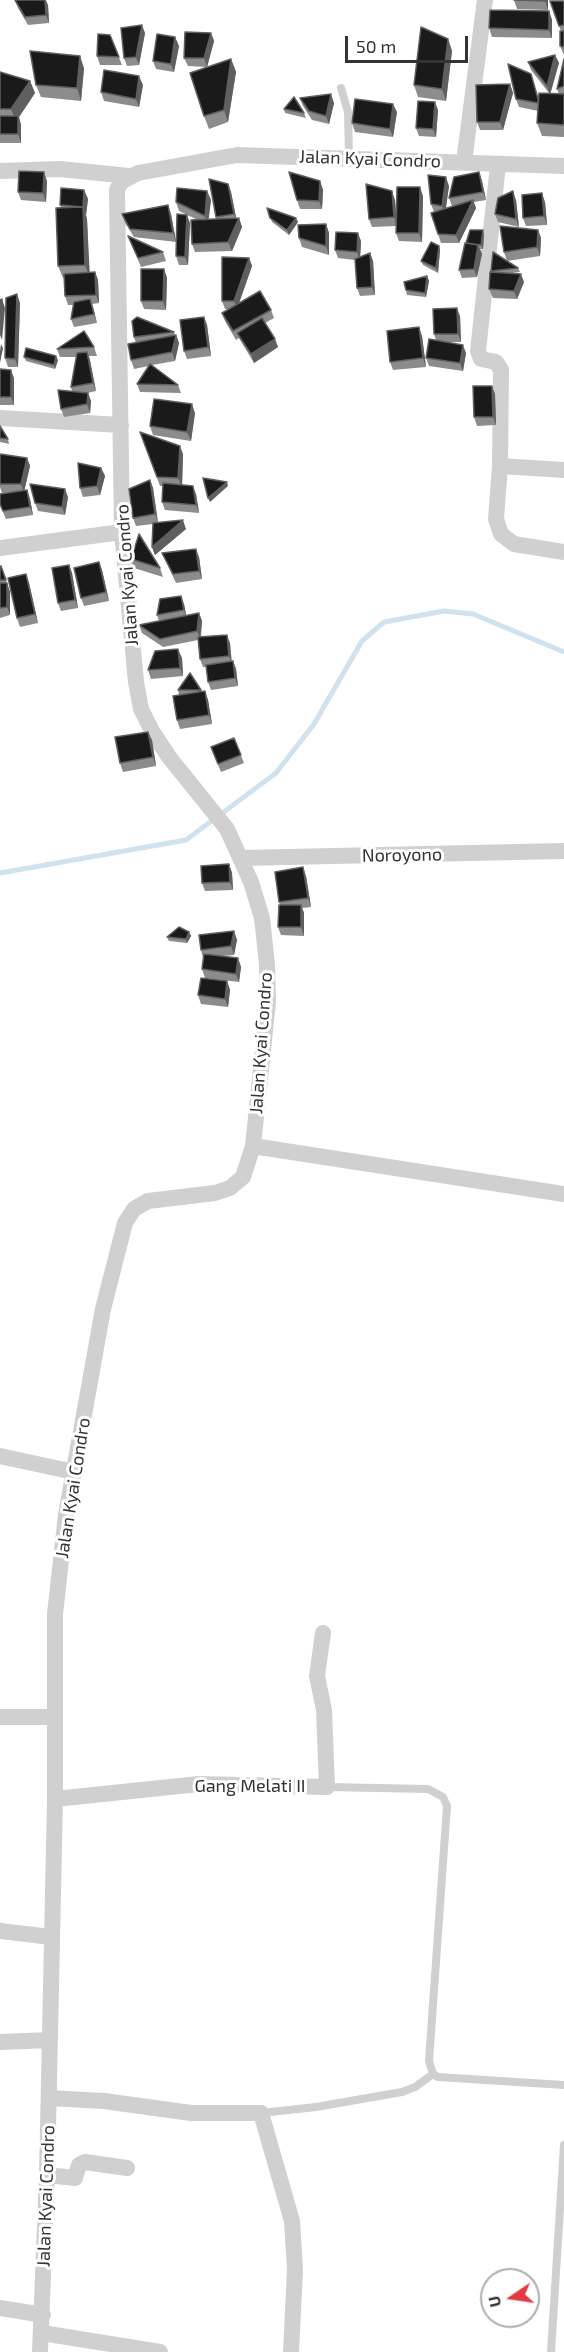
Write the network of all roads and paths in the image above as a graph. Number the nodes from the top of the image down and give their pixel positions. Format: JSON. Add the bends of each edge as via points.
{"nodes":[{"id":1,"x":484,"y":0,"type":"edge"},
{"id":2,"x":340,"y":88,"type":"dead end"},
{"id":3,"x":349,"y":157,"type":"junction"},
{"id":4,"x":464,"y":162,"type":"junction"},
{"id":5,"x":498,"y":165,"type":"junction"},
{"id":6,"x":564,"y":166,"type":"edge"},
{"id":7,"x":0,"y":171,"type":"edge"},
{"id":8,"x":129,"y":176,"type":"junction"},
{"id":9,"x":0,"y":418,"type":"edge"},
{"id":10,"x":121,"y":425,"type":"junction"},
{"id":11,"x":500,"y":466,"type":"junction"},
{"id":12,"x":564,"y":470,"type":"edge"},
{"id":13,"x":122,"y":532,"type":"junction"},
{"id":14,"x":0,"y":548,"type":"edge"},
{"id":15,"x":564,"y":552,"type":"edge"},
{"id":16,"x":564,"y":851,"type":"edge"},
{"id":17,"x":241,"y":858,"type":"junction"},
{"id":18,"x":254,"y":1146,"type":"junction"},
{"id":19,"x":564,"y":1194,"type":"edge"},
{"id":20,"x":0,"y":1456,"type":"edge"},
{"id":21,"x":74,"y":1472,"type":"junction"},
{"id":22,"x":323,"y":1633,"type":"dead end"},
{"id":23,"x":0,"y":1717,"type":"edge"},
{"id":24,"x":55,"y":1717,"type":"junction"},
{"id":25,"x":327,"y":1787,"type":"junction"},
{"id":26,"x":55,"y":1799,"type":"junction"},
{"id":27,"x":0,"y":1931,"type":"edge"},
{"id":28,"x":51,"y":1937,"type":"junction"},
{"id":29,"x":50,"y":2040,"type":"junction"},
{"id":30,"x":0,"y":2042,"type":"edge"},
{"id":31,"x":433,"y":2074,"type":"junction"},
{"id":32,"x":564,"y":2085,"type":"edge"},
{"id":33,"x":49,"y":2098,"type":"junction"},
{"id":34,"x":261,"y":2113,"type":"junction"},
{"id":35,"x":564,"y":2145,"type":"edge"},
{"id":36,"x":128,"y":2168,"type":"dead end"},
{"id":37,"x":47,"y":2175,"type":"junction"},
{"id":38,"x":0,"y":2308,"type":"edge"},
{"id":39,"x":43,"y":2316,"type":"junction"},
{"id":40,"x":42,"y":2333,"type":"junction"},
{"id":41,"x":40,"y":2352,"type":"edge"},
{"id":42,"x":160,"y":2352,"type":"edge"},
{"id":43,"x":291,"y":2352,"type":"edge"},
{"id":44,"x":551,"y":2352,"type":"edge"}],
"edges":[{"from":1,"to":4,"type":"street"},
{"from":2,"to":3,"type":"lane","via":[[348,112]]},
{"from":3,"to":4,"type":"street","name":"Jalan Kyai Condro"},
{"from":3,"to":8,"type":"street","name":"Jalan Kyai Condro","via":[[237,155]]},
{"from":4,"to":5,"type":"street","name":"Jalan Kyai Condro"},
{"from":5,"to":6,"type":"street","name":"Jalan Kyai Condro"},
{"from":5,"to":11,"type":"street","via":[[478,351],[481,359],[496,362],[501,370]]},
{"from":7,"to":8,"type":"street","via":[[60,169]]},
{"from":8,"to":10,"type":"street","name":"Jalan Kyai Condro","via":[[117,190]]},
{"from":9,"to":10,"type":"street"},
{"from":10,"to":13,"type":"street","name":"Jalan Kyai Condro"},
{"from":11,"to":12,"type":"street"},
{"from":11,"to":15,"type":"street","via":[[496,519],[501,534],[514,544]]},
{"from":13,"to":14,"type":"street"},
{"from":13,"to":17,"type":"street","name":"Jalan Kyai Condro","via":[[141,709],[169,757],[227,829]]},
{"from":16,"to":17,"type":"street","name":"Noroyono"},
{"from":17,"to":18,"type":"street","name":"Jalan Kyai Condro","via":[[262,918],[267,964],[268,1002]]},
{"from":18,"to":19,"type":"street"},
{"from":18,"to":21,"type":"street","name":"Jalan Kyai Condro","via":[[243,1178],[230,1188],[207,1195],[148,1201],[130,1214],[103,1309]]},
{"from":20,"to":21,"type":"street"},
{"from":21,"to":24,"type":"street","name":"Jalan Kyai Condro","via":[[56,1604]]},
{"from":22,"to":25,"type":"street","name":"Gang Melati II","via":[[317,1676],[324,1710]]},
{"from":23,"to":24,"type":"street"},
{"from":24,"to":26,"type":"street","name":"Jalan Kyai Condro"},
{"from":25,"to":26,"type":"street","name":"Gang Melati II","via":[[199,1784]]},
{"from":25,"to":31,"type":"lane","via":[[428,1790],[443,1797],[447,1806],[429,2061]]},
{"from":26,"to":28,"type":"street","name":"Jalan Kyai Condro"},
{"from":27,"to":28,"type":"street"},
{"from":28,"to":29,"type":"street","name":"Jalan Kyai Condro"},
{"from":29,"to":30,"type":"street"},
{"from":29,"to":33,"type":"street","name":"Jalan Kyai Condro"},
{"from":31,"to":32,"type":"lane"},
{"from":31,"to":34,"type":"lane","via":[[402,2092]]},
{"from":33,"to":34,"type":"street","via":[[191,2113]]},
{"from":33,"to":37,"type":"street","name":"Jalan Kyai Condro"},
{"from":34,"to":43,"type":"street","via":[[292,2221],[295,2269]]},
{"from":35,"to":44,"type":"lane"},
{"from":36,"to":37,"type":"street","via":[[85,2162],[79,2165],[75,2178]]},
{"from":37,"to":39,"type":"street","name":"Jalan Kyai Condro"},
{"from":38,"to":39,"type":"street"},
{"from":39,"to":40,"type":"street","name":"Jalan Kyai Condro"},
{"from":40,"to":41,"type":"street","name":"Jalan Kyai Condro"},
{"from":40,"to":42,"type":"street"}]}
